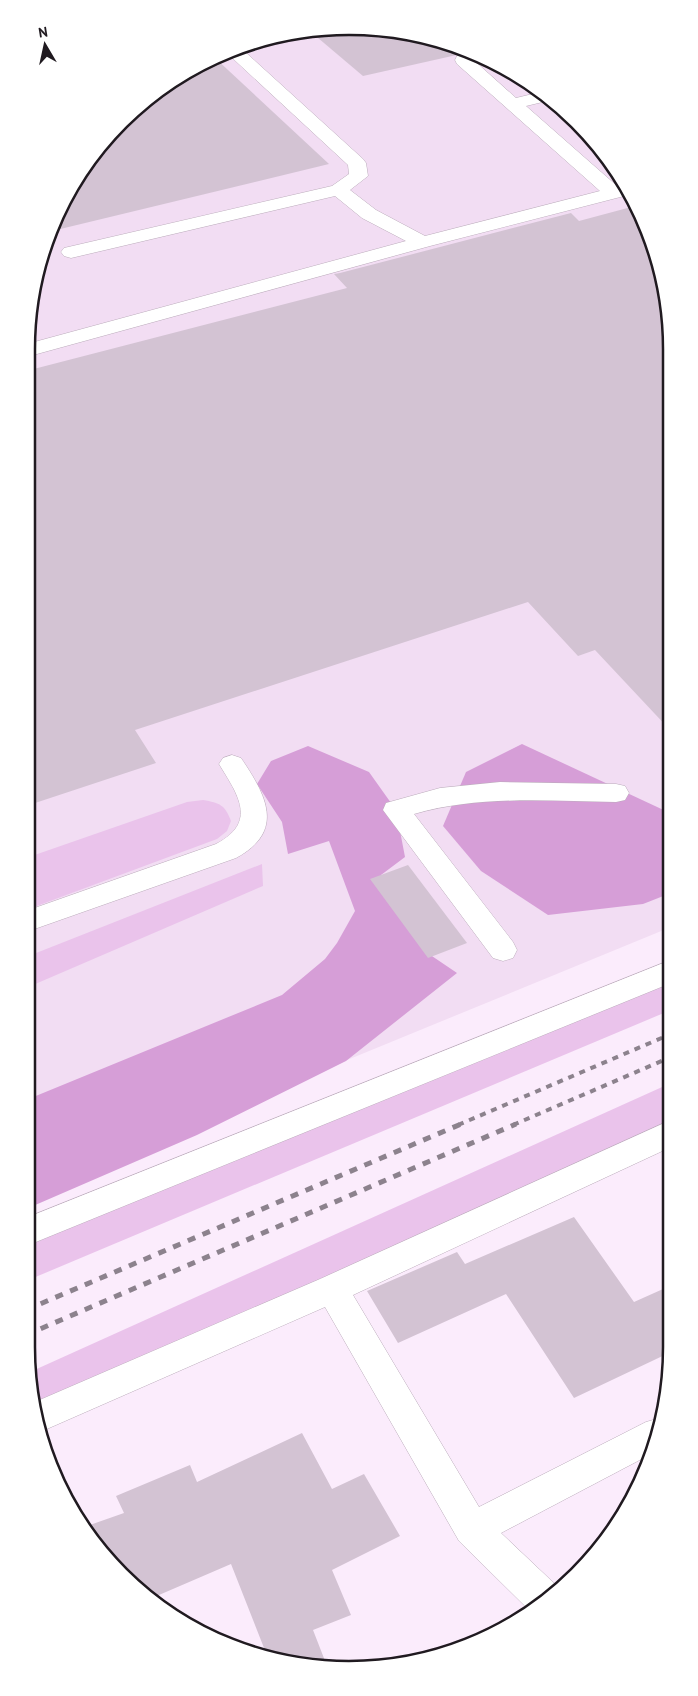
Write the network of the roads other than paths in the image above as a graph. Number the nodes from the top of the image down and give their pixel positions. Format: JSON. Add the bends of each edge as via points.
{"nodes":[{"id":1,"x":239,"y":55,"type":"edge"},
{"id":2,"x":463,"y":60,"type":"dead end"},
{"id":3,"x":537,"y":98,"type":"edge"},
{"id":4,"x":513,"y":104,"type":"junction"},
{"id":5,"x":338,"y":190,"type":"junction"},
{"id":6,"x":619,"y":191,"type":"edge"},
{"id":7,"x":423,"y":242,"type":"junction"},
{"id":8,"x":71,"y":252,"type":"dead end"},
{"id":9,"x":35,"y":349,"type":"edge"},
{"id":10,"x":232,"y":764,"type":"dead end"},
{"id":11,"x":616,"y":792,"type":"dead end"},
{"id":12,"x":35,"y":919,"type":"edge"},
{"id":13,"x":503,"y":950,"type":"dead end"},
{"id":14,"x":663,"y":974,"type":"edge"},
{"id":15,"x":663,"y":1136,"type":"edge"},
{"id":16,"x":35,"y":1228,"type":"edge"},
{"id":17,"x":332,"y":1290,"type":"junction"},
{"id":18,"x":43,"y":1415,"type":"edge"},
{"id":19,"x":649,"y":1438,"type":"edge"},
{"id":20,"x":472,"y":1529,"type":"junction"},
{"id":21,"x":540,"y":1596,"type":"edge"}],
"edges":[{"from":1,"to":5,"type":"street","via":[[357,163],[360,176]]},
{"from":2,"to":4,"type":"street"},
{"from":3,"to":4,"type":"street"},
{"from":4,"to":6,"type":"street"},
{"from":5,"to":7,"type":"street","via":[[369,214]]},
{"from":5,"to":8,"type":"street"},
{"from":6,"to":7,"type":"street"},
{"from":7,"to":9,"type":"street"},
{"from":10,"to":12,"type":"street","via":[[248,788],[254,806],[253,826],[244,840],[226,851]]},
{"from":11,"to":13,"type":"street","via":[[500,791],[440,797],[396,810]]},
{"from":14,"to":16,"type":"street"},
{"from":15,"to":17,"type":"street"},
{"from":17,"to":18,"type":"street"},
{"from":17,"to":20,"type":"street"},
{"from":19,"to":20,"type":"street"},
{"from":20,"to":21,"type":"street"}]}
